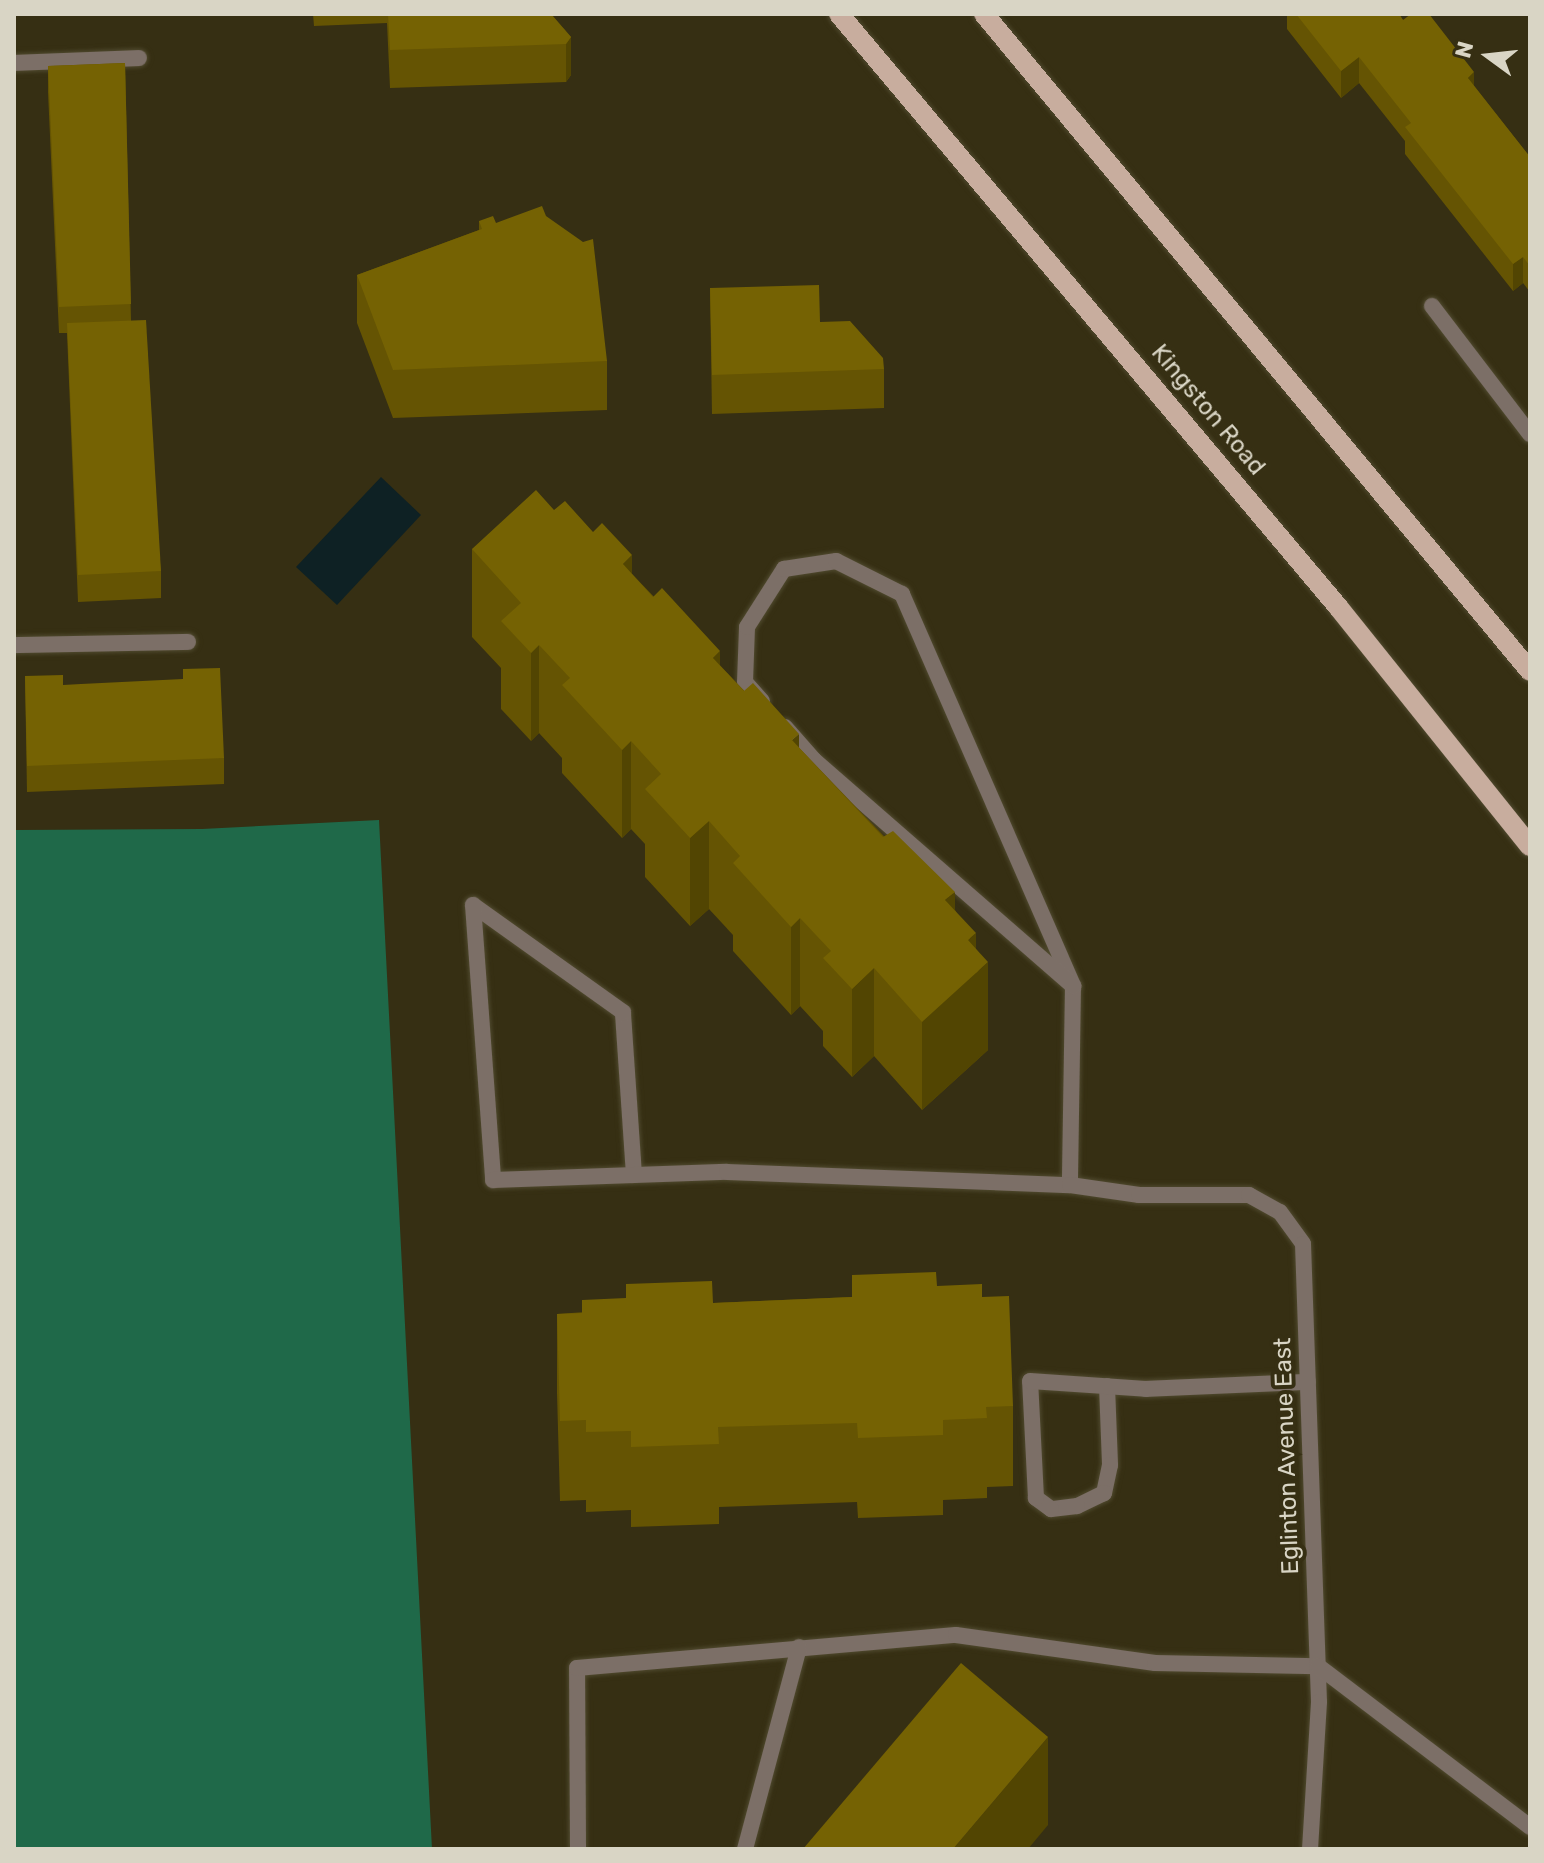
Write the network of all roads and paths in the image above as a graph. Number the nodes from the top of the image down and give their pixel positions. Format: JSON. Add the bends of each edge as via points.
{"nodes":[{"id":1,"x":839,"y":14,"type":"edge"},
{"id":2,"x":984,"y":14,"type":"edge"},
{"id":3,"x":139,"y":58,"type":"dead end"},
{"id":4,"x":14,"y":63,"type":"edge"},
{"id":5,"x":1432,"y":306,"type":"dead end"},
{"id":6,"x":1530,"y":434,"type":"edge"},
{"id":7,"x":188,"y":642,"type":"dead end"},
{"id":8,"x":14,"y":645,"type":"edge"},
{"id":9,"x":1530,"y":671,"type":"edge"},
{"id":10,"x":1530,"y":846,"type":"edge"},
{"id":11,"x":1073,"y":986,"type":"junction"},
{"id":12,"x":634,"y":1175,"type":"junction"},
{"id":13,"x":1070,"y":1185,"type":"junction"},
{"id":14,"x":1308,"y":1382,"type":"junction"},
{"id":15,"x":1107,"y":1386,"type":"junction"},
{"id":16,"x":799,"y":1647,"type":"junction"},
{"id":17,"x":1318,"y":1666,"type":"junction"},
{"id":18,"x":1530,"y":1827,"type":"edge"},
{"id":19,"x":578,"y":1849,"type":"edge"},
{"id":20,"x":745,"y":1849,"type":"edge"},
{"id":21,"x":1310,"y":1849,"type":"edge"}],
"edges":[{"from":1,"to":10,"type":"main road","name":"Kingston Road","via":[[1339,608]]},
{"from":2,"to":9,"type":"main road"},
{"from":3,"to":4,"type":"street"},
{"from":5,"to":6,"type":"street"},
{"from":7,"to":8,"type":"street"},
{"from":11,"to":11,"type":"street","via":[[902,594],[836,561],[784,569],[747,627],[745,682],[814,760]]},
{"from":11,"to":13,"type":"street"},
{"from":12,"to":12,"type":"street","via":[[623,1012],[473,905],[493,1180]]},
{"from":12,"to":13,"type":"street","via":[[727,1172]]},
{"from":13,"to":14,"type":"street","name":"Eglinton Avenue East","via":[[1139,1195],[1249,1195],[1280,1212],[1303,1244]]},
{"from":14,"to":15,"type":"street"},
{"from":14,"to":17,"type":"street","name":"Eglinton Avenue East"},
{"from":15,"to":15,"type":"street","via":[[1030,1381],[1036,1498],[1051,1509],[1077,1506],[1104,1493],[1110,1465]]},
{"from":16,"to":17,"type":"street","via":[[956,1635],[1155,1663]]},
{"from":16,"to":19,"type":"street","via":[[577,1668]]},
{"from":16,"to":20,"type":"street"},
{"from":17,"to":18,"type":"street"},
{"from":17,"to":21,"type":"street","name":"Eglinton Avenue East"}]}
